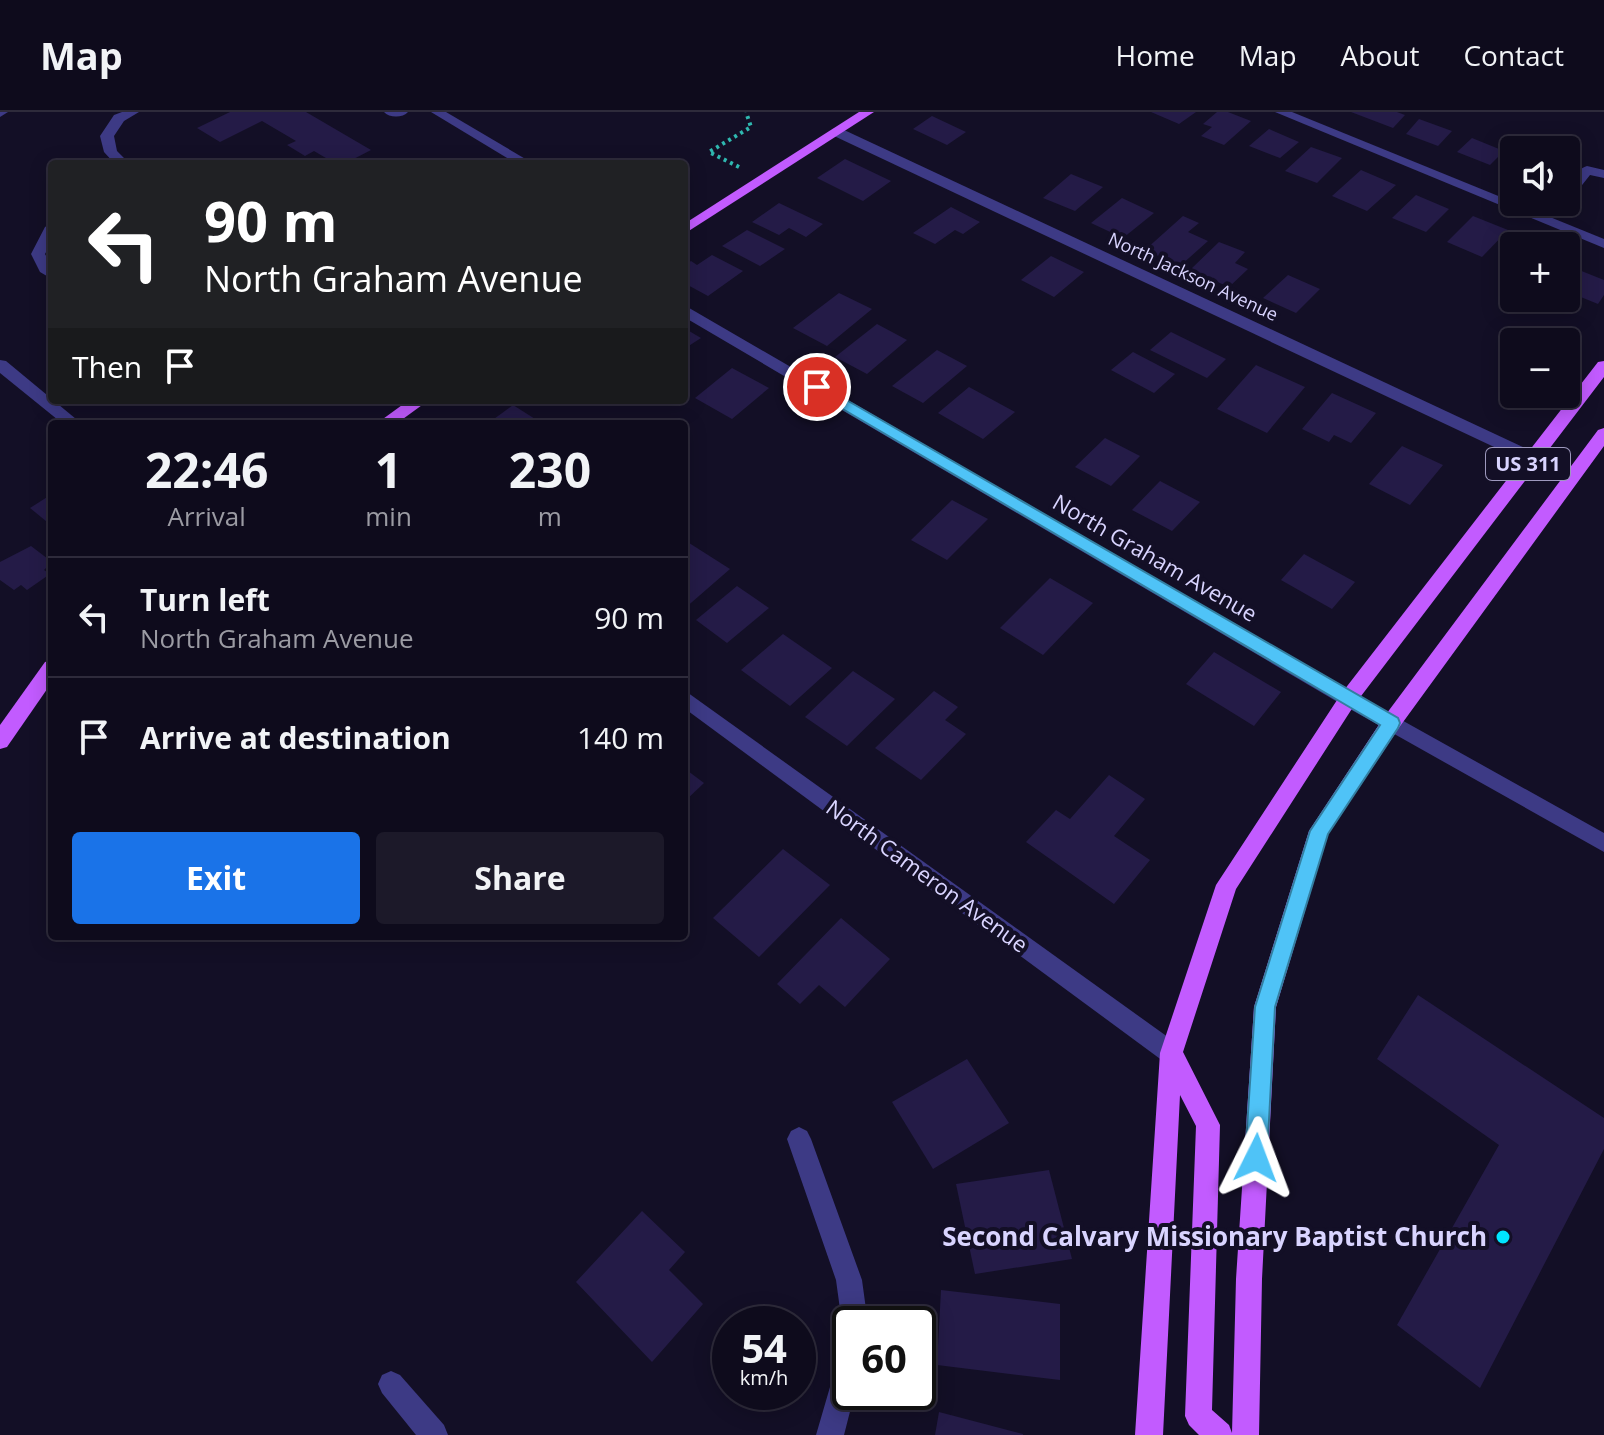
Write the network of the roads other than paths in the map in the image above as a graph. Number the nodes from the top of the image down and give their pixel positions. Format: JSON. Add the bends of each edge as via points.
{"nodes":[{"id":1,"x":133,"y":112,"type":"edge"},
{"id":2,"x":390,"y":112,"type":"edge"},
{"id":3,"x":402,"y":112,"type":"edge"},
{"id":4,"x":437,"y":112,"type":"edge"},
{"id":5,"x":868,"y":112,"type":"edge"},
{"id":6,"x":1281,"y":112,"type":"edge"},
{"id":7,"x":837,"y":132,"type":"junction"},
{"id":8,"x":119,"y":160,"type":"edge"},
{"id":9,"x":520,"y":160,"type":"edge"},
{"id":10,"x":1604,"y":174,"type":"edge"},
{"id":11,"x":1580,"y":179,"type":"edge"},
{"id":12,"x":1548,"y":216,"type":"edge"},
{"id":13,"x":1544,"y":220,"type":"junction"},
{"id":14,"x":688,"y":227,"type":"edge"},
{"id":15,"x":48,"y":235,"type":"edge"},
{"id":16,"x":1604,"y":244,"type":"edge"},
{"id":17,"x":48,"y":271,"type":"edge"},
{"id":18,"x":688,"y":312,"type":"edge"},
{"id":19,"x":0,"y":365,"type":"edge"},
{"id":20,"x":1604,"y":366,"type":"edge"},
{"id":21,"x":48,"y":403,"type":"edge"},
{"id":22,"x":49,"y":404,"type":"edge"},
{"id":23,"x":415,"y":404,"type":"edge"},
{"id":24,"x":69,"y":420,"type":"edge"},
{"id":25,"x":390,"y":420,"type":"edge"},
{"id":26,"x":1604,"y":434,"type":"edge"},
{"id":27,"x":1532,"y":458,"type":"junction"},
{"id":28,"x":48,"y":673,"type":"edge"},
{"id":29,"x":1348,"y":699,"type":"junction"},
{"id":30,"x":688,"y":701,"type":"edge"},
{"id":31,"x":1391,"y":723,"type":"junction"},
{"id":32,"x":0,"y":741,"type":"edge"},
{"id":33,"x":1604,"y":843,"type":"edge"},
{"id":34,"x":1171,"y":1053,"type":"junction"},
{"id":35,"x":799,"y":1139,"type":"dead end"},
{"id":36,"x":853,"y":1306,"type":"edge"},
{"id":37,"x":391,"y":1384,"type":"dead end"},
{"id":38,"x":837,"y":1410,"type":"edge"},
{"id":39,"x":434,"y":1435,"type":"edge"},
{"id":40,"x":830,"y":1435,"type":"edge"},
{"id":41,"x":1149,"y":1435,"type":"edge"},
{"id":42,"x":1219,"y":1435,"type":"edge"},
{"id":43,"x":1245,"y":1435,"type":"edge"}],
"edges":[{"from":1,"to":8,"type":"street","via":[[119,118],[107,136]]},
{"from":2,"to":3,"type":"street"},
{"from":4,"to":9,"type":"street"},
{"from":5,"to":7,"type":"main road"},
{"from":6,"to":13,"type":"street"},
{"from":7,"to":14,"type":"main road"},
{"from":7,"to":27,"type":"street","name":"North Jackson Avenue"},
{"from":10,"to":11,"type":"street","via":[[1587,170]]},
{"from":12,"to":13,"type":"street"},
{"from":13,"to":16,"type":"street"},
{"from":15,"to":17,"type":"street","via":[[38,254]]},
{"from":18,"to":29,"type":"street","name":"North Graham Avenue"},
{"from":19,"to":21,"type":"street"},
{"from":20,"to":27,"type":"main road","number":"US 311"},
{"from":22,"to":24,"type":"street"},
{"from":23,"to":25,"type":"main road"},
{"from":26,"to":31,"type":"main road","number":"US 311"},
{"from":27,"to":29,"type":"main road","number":"US 311"},
{"from":28,"to":32,"type":"main road"},
{"from":29,"to":31,"type":"street","name":"North Graham Avenue"},
{"from":29,"to":34,"type":"main road","number":"US 311","via":[[1227,885]]},
{"from":30,"to":34,"type":"street","name":"North Cameron Avenue"},
{"from":31,"to":33,"type":"street","name":"North Graham Avenue"},
{"from":31,"to":43,"type":"main road","number":"US 311","via":[[1319,831],[1265,1007]]},
{"from":34,"to":41,"type":"main road","number":"US 311"},
{"from":34,"to":42,"type":"main road","via":[[1208,1125],[1198,1416]]},
{"from":35,"to":36,"type":"street","via":[[849,1280]]},
{"from":37,"to":39,"type":"street"},
{"from":38,"to":40,"type":"street"}]}
